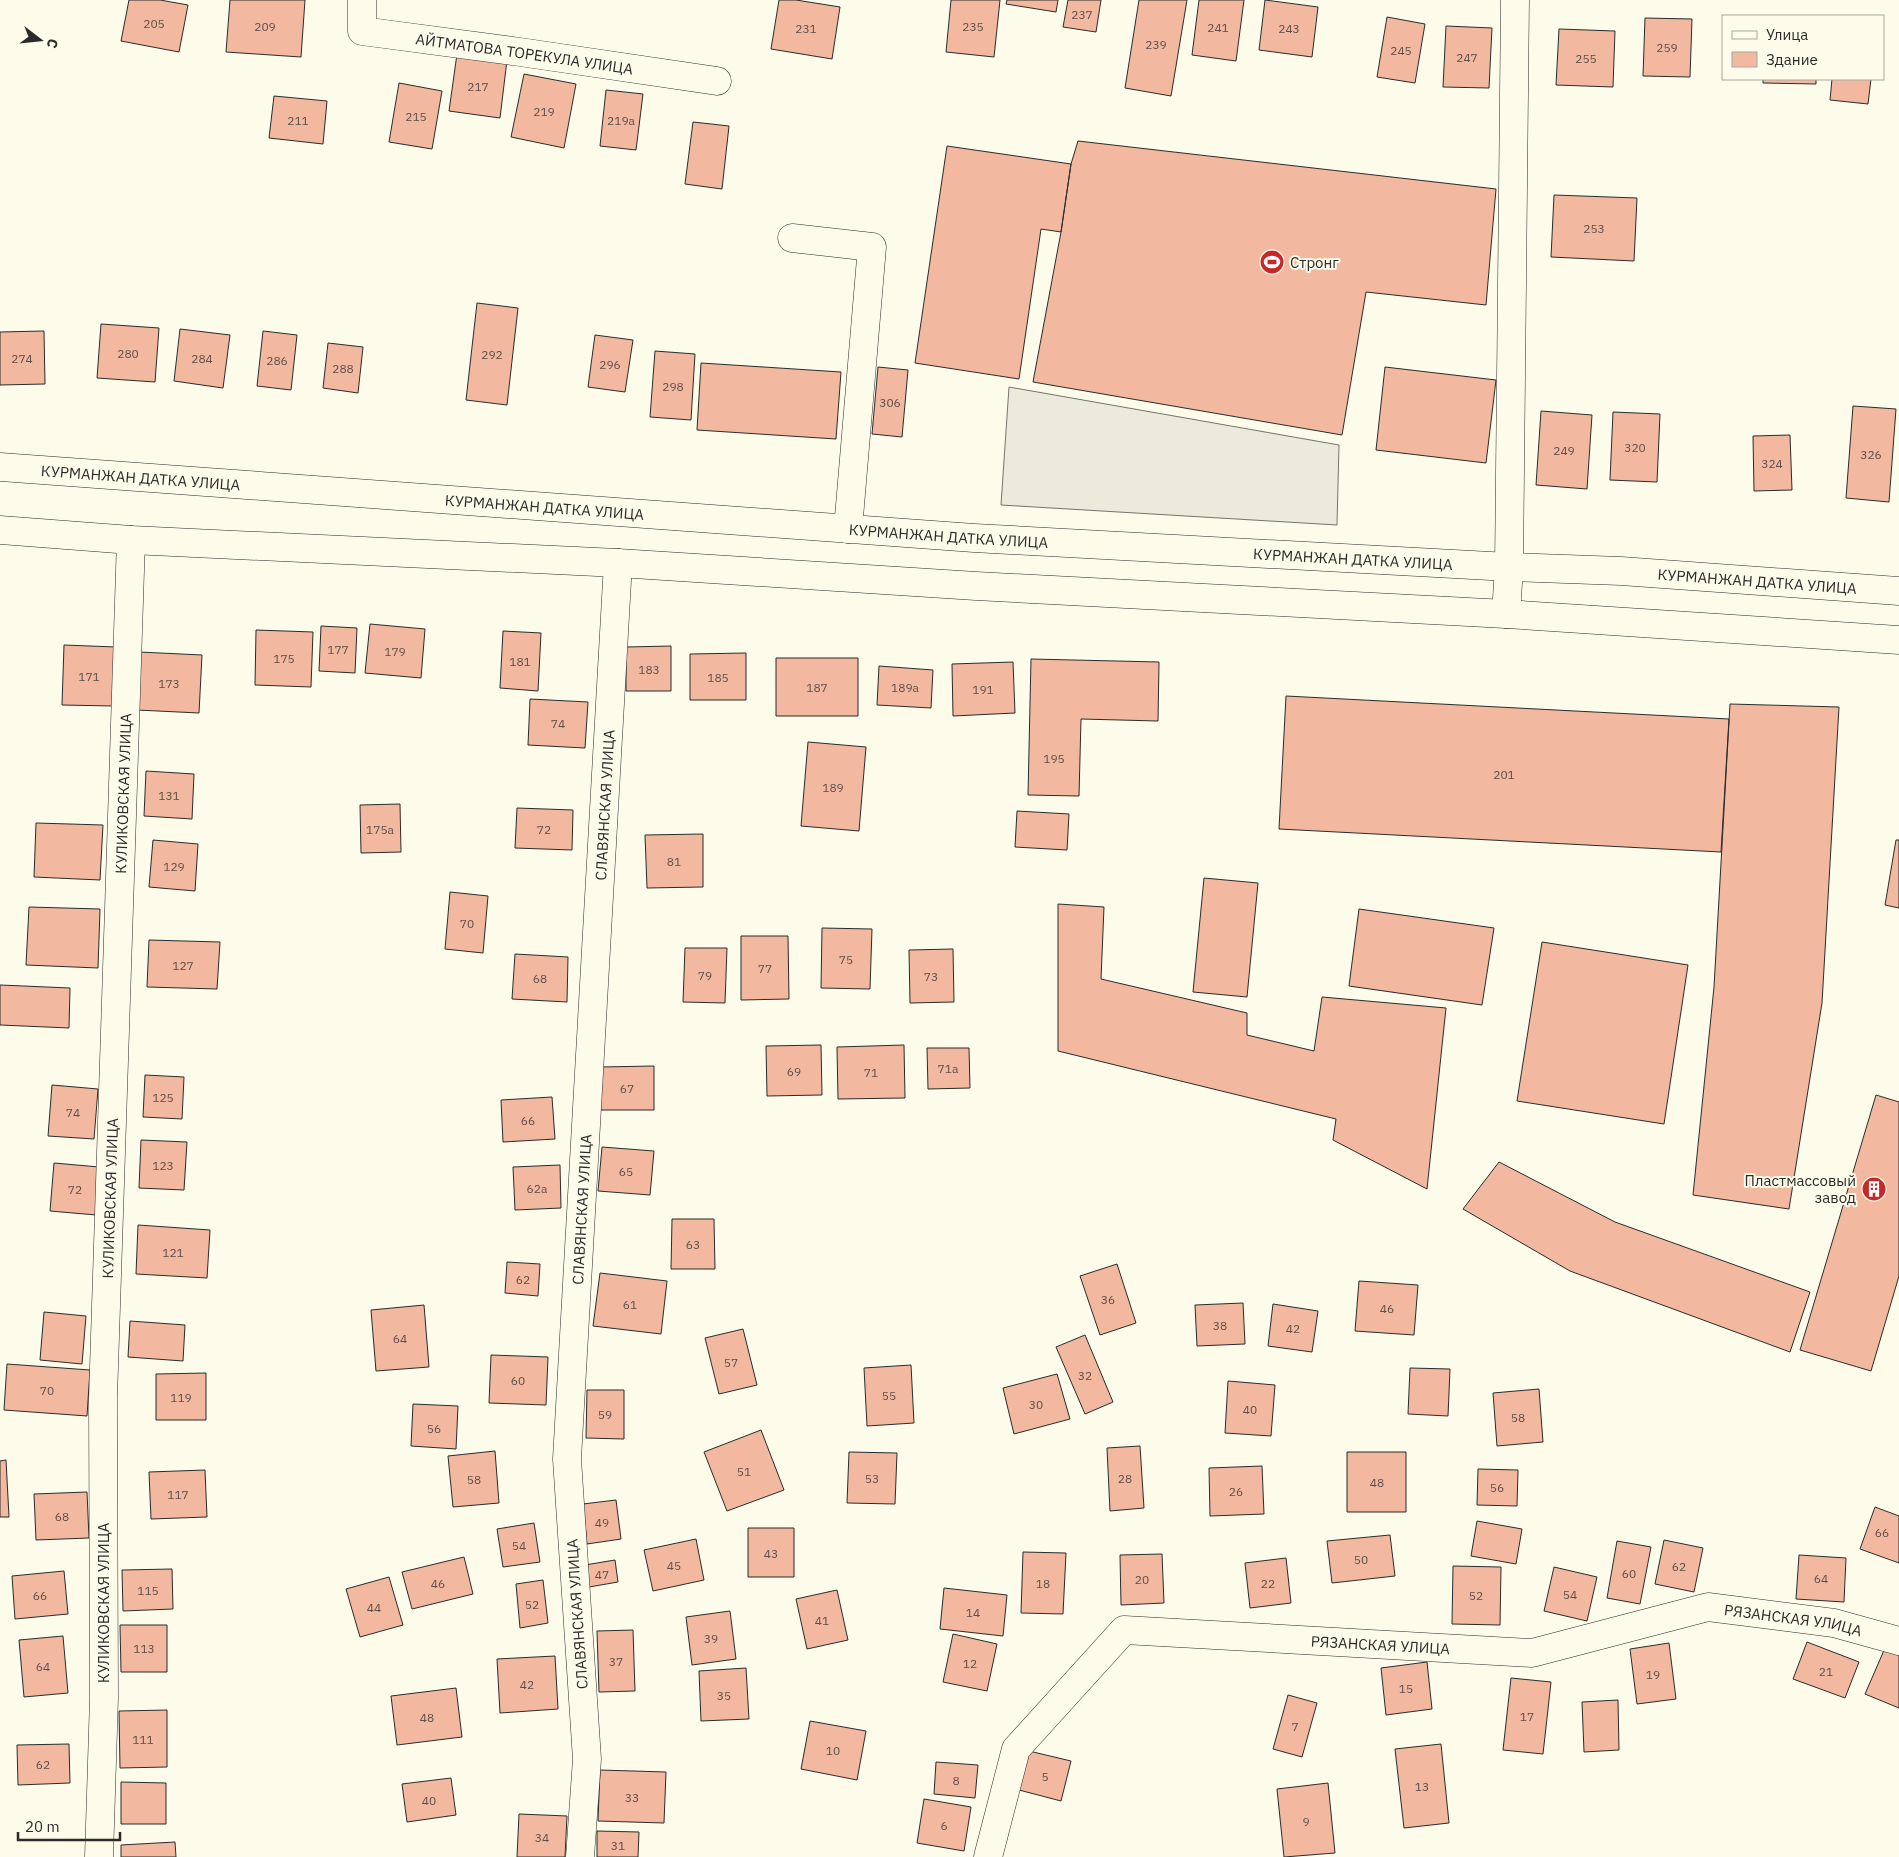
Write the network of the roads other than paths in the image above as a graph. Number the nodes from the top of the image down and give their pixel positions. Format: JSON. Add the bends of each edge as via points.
{"nodes":[{"id":1,"x":362,"y":0,"type":"edge"},
{"id":2,"x":1515,"y":0,"type":"edge"},
{"id":3,"x":717,"y":81,"type":"dead end"},
{"id":4,"x":792,"y":238,"type":"dead end"},
{"id":5,"x":0,"y":467,"type":"edge"},
{"id":6,"x":848,"y":529,"type":"junction"},
{"id":7,"x":0,"y":530,"type":"edge"},
{"id":8,"x":132,"y":540,"type":"junction"},
{"id":9,"x":618,"y":563,"type":"junction"},
{"id":10,"x":1509,"y":567,"type":"junction"},
{"id":11,"x":1899,"y":591,"type":"edge"},
{"id":12,"x":1506,"y":614,"type":"junction"},
{"id":13,"x":1899,"y":640,"type":"edge"},
{"id":14,"x":1899,"y":1641,"type":"edge"},
{"id":15,"x":99,"y":1857,"type":"edge"},
{"id":16,"x":580,"y":1857,"type":"edge"},
{"id":17,"x":988,"y":1857,"type":"edge"}],
"edges":[{"from":1,"to":3,"type":"street","name":"АЙТМАТОВА ТОРЕКУЛА УЛИЦА","via":[[362,31]]},
{"from":2,"to":10,"type":"street"},
{"from":4,"to":6,"type":"street","via":[[872,247]]},
{"from":5,"to":6,"type":"street","name":"КУРМАНЖАН ДАТКА УЛИЦА"},
{"from":6,"to":10,"type":"street","name":"КУРМАНЖАН ДАТКА УЛИЦА"},
{"from":7,"to":8,"type":"street"},
{"from":8,"to":9,"type":"street"},
{"from":8,"to":15,"type":"street","name":"КУЛИКОВСКАЯ УЛИЦА","via":[[103,1398],[104,1698]]},
{"from":9,"to":12,"type":"street"},
{"from":9,"to":16,"type":"street","name":"СЛАВЯНСКАЯ УЛИЦА","via":[[567,1459],[587,1759]]},
{"from":10,"to":11,"type":"street","name":"КУРМАНЖАН ДАТКА УЛИЦА","via":[[1621,571]]},
{"from":10,"to":12,"type":"street"},
{"from":12,"to":13,"type":"street"},
{"from":14,"to":17,"type":"street","name":"РЯЗАНСКАЯ УЛИЦА","via":[[1834,1623],[1708,1607],[1532,1653],[1124,1630],[1016,1749]]}]}
